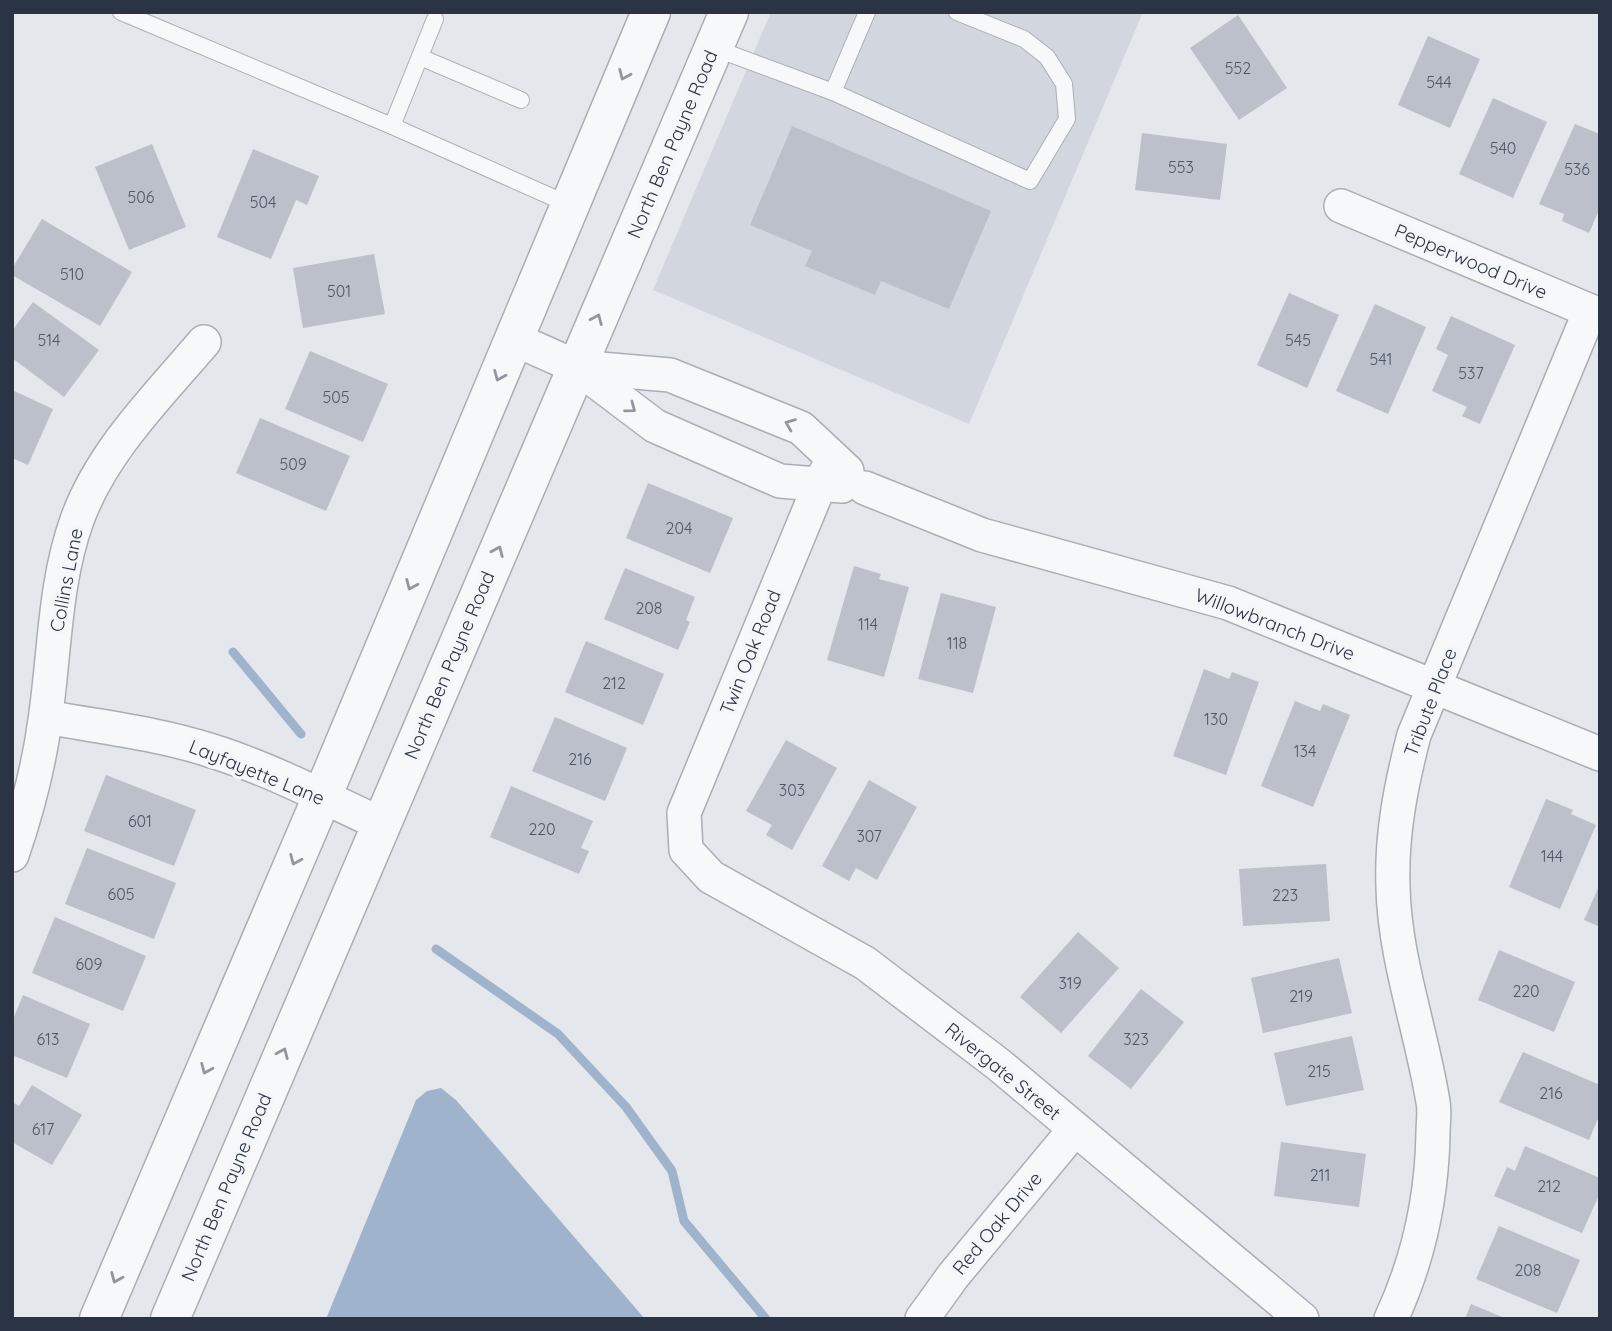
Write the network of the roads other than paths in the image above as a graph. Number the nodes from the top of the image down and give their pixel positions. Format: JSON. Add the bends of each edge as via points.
{"nodes":[{"id":1,"x":121,"y":12,"type":"edge"},
{"id":2,"x":651,"y":12,"type":"edge"},
{"id":3,"x":729,"y":12,"type":"edge"},
{"id":4,"x":867,"y":12,"type":"edge"},
{"id":5,"x":957,"y":12,"type":"edge"},
{"id":6,"x":435,"y":19,"type":"dead end"},
{"id":7,"x":713,"y":48,"type":"junction"},
{"id":8,"x":420,"y":57,"type":"junction"},
{"id":9,"x":833,"y":92,"type":"junction"},
{"id":10,"x":521,"y":100,"type":"dead end"},
{"id":11,"x":392,"y":126,"type":"junction"},
{"id":12,"x":570,"y":205,"type":"junction"},
{"id":13,"x":1341,"y":206,"type":"dead end"},
{"id":14,"x":1595,"y":313,"type":"edge"},
{"id":15,"x":514,"y":339,"type":"junction"},
{"id":16,"x":204,"y":342,"type":"dead end"},
{"id":17,"x":577,"y":368,"type":"junction"},
{"id":18,"x":826,"y":471,"type":"junction"},
{"id":19,"x":1435,"y":688,"type":"junction"},
{"id":20,"x":46,"y":717,"type":"junction"},
{"id":21,"x":1600,"y":754,"type":"edge"},
{"id":22,"x":322,"y":797,"type":"junction"},
{"id":23,"x":382,"y":824,"type":"junction"},
{"id":24,"x":686,"y":850,"type":"joint"},
{"id":25,"x":12,"y":855,"type":"edge"},
{"id":26,"x":1075,"y":1129,"type":"junction"},
{"id":27,"x":99,"y":1319,"type":"edge"},
{"id":28,"x":170,"y":1319,"type":"edge"},
{"id":29,"x":922,"y":1319,"type":"edge"},
{"id":30,"x":1302,"y":1319,"type":"edge"},
{"id":31,"x":1391,"y":1319,"type":"edge"}],
"edges":[{"from":1,"to":11,"type":"lane"},
{"from":2,"to":12,"type":"street","one_way":true},
{"from":3,"to":7,"type":"street","name":"North Ben Payne Road"},
{"from":4,"to":9,"type":"lane"},
{"from":5,"to":9,"type":"lane","via":[[1024,39],[1047,57],[1064,84],[1067,119],[1030,181]]},
{"from":6,"to":8,"type":"lane"},
{"from":7,"to":9,"type":"lane"},
{"from":17,"to":7,"type":"street","name":"North Ben Payne Road","one_way":true},
{"from":8,"to":10,"type":"lane"},
{"from":8,"to":11,"type":"lane"},
{"from":11,"to":12,"type":"lane"},
{"from":12,"to":15,"type":"street"},
{"from":13,"to":14,"type":"street","name":"Pepperwood Drive"},
{"from":14,"to":19,"type":"street","name":"Tribute Place"},
{"from":15,"to":17,"type":"street","name":"Willowbranch Drive"},
{"from":15,"to":22,"type":"street","one_way":true},
{"from":16,"to":20,"type":"street","name":"Collins Lane","via":[[124,438],[78,518],[57,607]]},
{"from":17,"to":18,"type":"street","name":"Willowbranch Drive","one_way":true,"via":[[655,426],[780,481]]},
{"from":18,"to":17,"type":"street","name":"Willowbranch Drive","one_way":true,"via":[[801,428],[670,375]]},
{"from":23,"to":17,"type":"street","name":"North Ben Payne Road","one_way":true},
{"from":18,"to":19,"type":"street","name":"Willowbranch Drive","via":[[982,534],[1228,603]]},
{"from":18,"to":24,"type":"street","name":"Twin Oak Road","via":[[684,813]]},
{"from":19,"to":21,"type":"street","name":"Willowbranch Drive"},
{"from":19,"to":31,"type":"street","name":"Tribute Place","via":[[1414,735],[1400,788],[1392,888],[1434,1105],[1433,1157],[1424,1221],[1405,1289]]},
{"from":20,"to":22,"type":"street","name":"Layfayette Lane","via":[[210,750]]},
{"from":20,"to":25,"type":"street","name":"Collins Lane"},
{"from":22,"to":23,"type":"street","name":"Layfayette Lane"},
{"from":22,"to":27,"type":"street","one_way":true},
{"from":28,"to":23,"type":"street","name":"North Ben Payne Road","one_way":true},
{"from":24,"to":26,"type":"street","name":"Rivergate Street","via":[[711,877],[865,963]]},
{"from":26,"to":29,"type":"street","name":"Red Oak Drive"},
{"from":26,"to":30,"type":"street","name":"Rivergate Street"}]}
